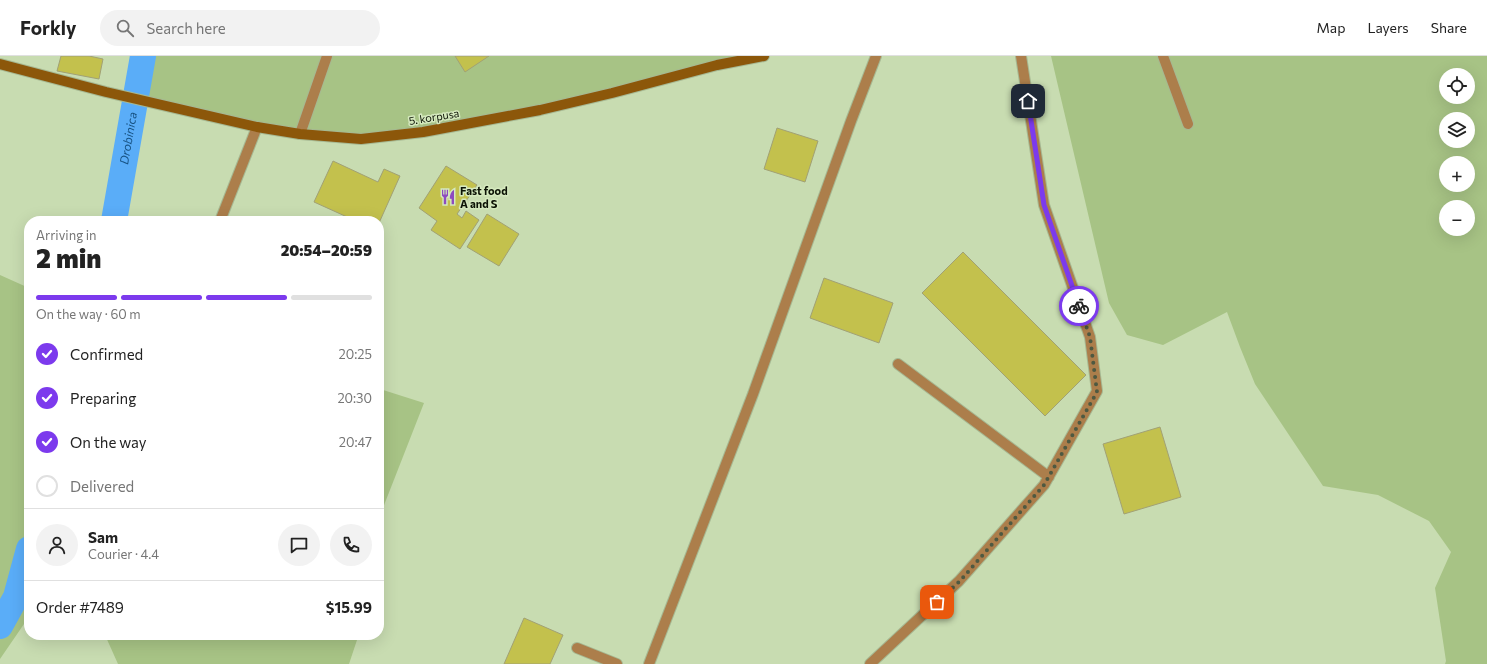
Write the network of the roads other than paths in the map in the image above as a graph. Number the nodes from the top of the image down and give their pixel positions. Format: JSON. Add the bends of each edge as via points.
{"nodes":[{"id":1,"x":327,"y":56,"type":"edge"},
{"id":2,"x":764,"y":56,"type":"edge"},
{"id":3,"x":876,"y":56,"type":"edge"},
{"id":4,"x":1021,"y":56,"type":"edge"},
{"id":5,"x":1162,"y":56,"type":"edge"},
{"id":6,"x":0,"y":64,"type":"edge"},
{"id":7,"x":1188,"y":124,"type":"dead end"},
{"id":8,"x":257,"y":127,"type":"junction"},
{"id":9,"x":300,"y":134,"type":"junction"},
{"id":10,"x":222,"y":216,"type":"edge"},
{"id":11,"x":898,"y":364,"type":"dead end"},
{"id":12,"x":1048,"y":477,"type":"junction"},
{"id":13,"x":577,"y":648,"type":"dead end"},
{"id":14,"x":617,"y":664,"type":"edge"},
{"id":15,"x":649,"y":664,"type":"edge"},
{"id":16,"x":870,"y":664,"type":"edge"}],
"edges":[{"from":1,"to":9,"type":"street"},
{"from":2,"to":9,"type":"street","name":"5. korpusa","via":[[547,108],[423,132],[361,139]]},
{"from":3,"to":15,"type":"street","via":[[756,387]]},
{"from":4,"to":12,"type":"street","via":[[1044,205],[1090,337],[1097,392]]},
{"from":5,"to":7,"type":"street"},
{"from":6,"to":8,"type":"street","name":"5. korpusa"},
{"from":8,"to":9,"type":"street","name":"5. korpusa"},
{"from":8,"to":10,"type":"street"},
{"from":11,"to":12,"type":"street"},
{"from":12,"to":16,"type":"street","via":[[1044,485],[960,581]]},
{"from":13,"to":14,"type":"street"}]}
